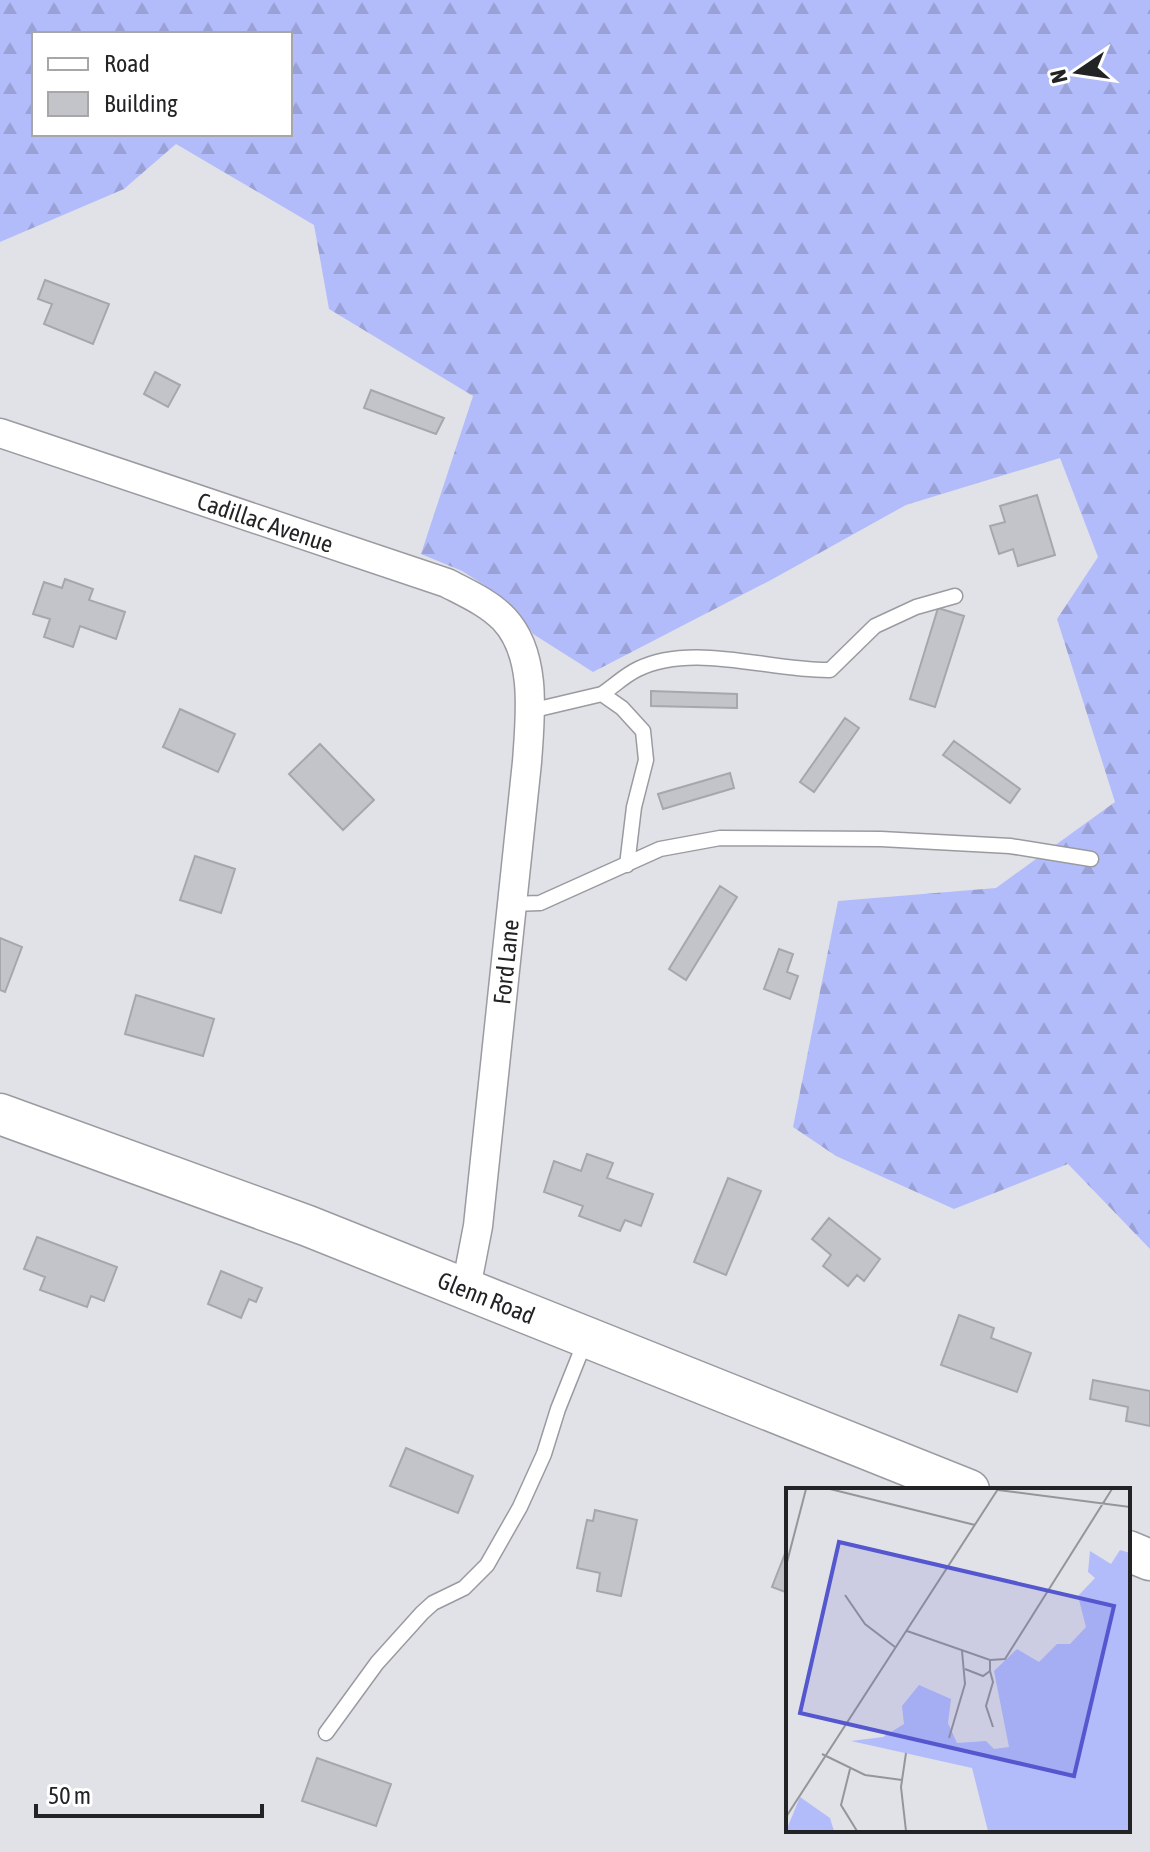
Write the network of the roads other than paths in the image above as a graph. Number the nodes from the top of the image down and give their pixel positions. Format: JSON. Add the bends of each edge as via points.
{"nodes":[{"id":1,"x":0,"y":433,"type":"edge"},
{"id":2,"x":955,"y":596,"type":"dead end"},
{"id":3,"x":516,"y":637,"type":"joint"},
{"id":4,"x":602,"y":694,"type":"junction"},
{"id":5,"x":530,"y":711,"type":"junction"},
{"id":6,"x":1091,"y":859,"type":"dead end"},
{"id":7,"x":627,"y":865,"type":"junction"},
{"id":8,"x":512,"y":904,"type":"junction"},
{"id":9,"x":0,"y":1114,"type":"edge"},
{"id":10,"x":466,"y":1288,"type":"junction"},
{"id":11,"x":587,"y":1336,"type":"junction"},
{"id":12,"x":964,"y":1488,"type":"edge"},
{"id":13,"x":1130,"y":1552,"type":"edge"},
{"id":14,"x":1150,"y":1560,"type":"edge"},
{"id":15,"x":326,"y":1733,"type":"dead end"}],
"edges":[{"from":1,"to":3,"type":"street","name":"Cadillac Avenue","via":[[447,583],[505,620]]},
{"from":2,"to":4,"type":"lane","via":[[875,626],[830,670],[800,671],[705,657],[667,659],[636,669]]},
{"from":3,"to":5,"type":"street","name":"Ford Lane","via":[[526,664]]},
{"from":4,"to":5,"type":"lane"},
{"from":4,"to":7,"type":"lane","via":[[643,731],[646,760]]},
{"from":5,"to":8,"type":"street","name":"Ford Lane"},
{"from":6,"to":7,"type":"lane","via":[[1010,846],[720,838],[660,849]]},
{"from":7,"to":8,"type":"lane","via":[[540,903]]},
{"from":8,"to":10,"type":"street","name":"Ford Lane","via":[[478,1226]]},
{"from":9,"to":10,"type":"street","name":"Glenn Road"},
{"from":10,"to":11,"type":"street","name":"Glenn Road"},
{"from":11,"to":12,"type":"street","name":"Glenn Road"},
{"from":11,"to":15,"type":"lane","via":[[544,1454],[487,1565],[464,1588],[422,1613]]},
{"from":13,"to":14,"type":"street"}]}
